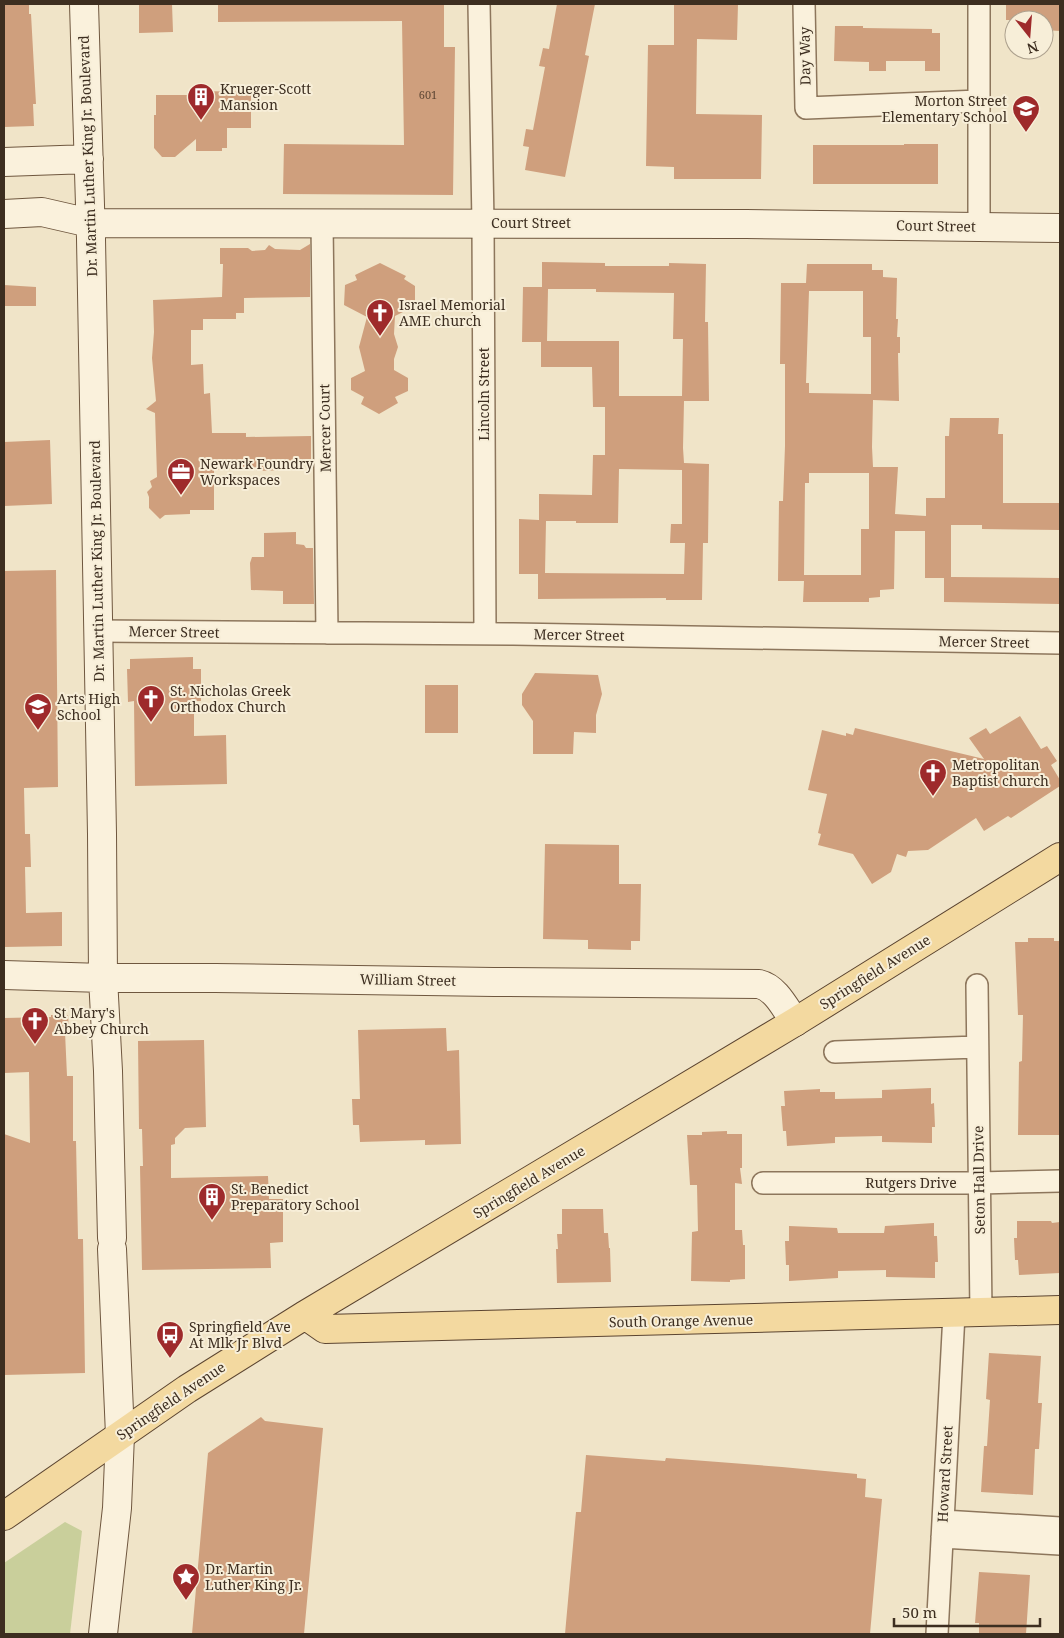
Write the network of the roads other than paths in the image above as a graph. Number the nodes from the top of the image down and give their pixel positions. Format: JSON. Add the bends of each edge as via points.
{"nodes":[{"id":1,"x":84,"y":4,"type":"edge"},
{"id":2,"x":479,"y":4,"type":"edge"},
{"id":3,"x":804,"y":4,"type":"edge"},
{"id":4,"x":979,"y":4,"type":"edge"},
{"id":5,"x":979,"y":101,"type":"junction"},
{"id":6,"x":89,"y":159,"type":"junction"},
{"id":7,"x":4,"y":162,"type":"edge"},
{"id":8,"x":4,"y":214,"type":"edge"},
{"id":9,"x":322,"y":222,"type":"junction"},
{"id":10,"x":483,"y":222,"type":"junction"},
{"id":11,"x":90,"y":223,"type":"junction"},
{"id":12,"x":979,"y":227,"type":"junction"},
{"id":13,"x":1060,"y":228,"type":"edge"},
{"id":14,"x":98,"y":631,"type":"junction"},
{"id":15,"x":327,"y":633,"type":"junction"},
{"id":16,"x":486,"y":633,"type":"junction"},
{"id":17,"x":1060,"y":643,"type":"edge"},
{"id":18,"x":1060,"y":856,"type":"edge"},
{"id":19,"x":4,"y":975,"type":"edge"},
{"id":20,"x":102,"y":978,"type":"junction"},
{"id":21,"x":977,"y":985,"type":"dead end"},
{"id":22,"x":795,"y":1022,"type":"junction"},
{"id":23,"x":977,"y":1047,"type":"junction"},
{"id":24,"x":835,"y":1052,"type":"dead end"},
{"id":25,"x":1060,"y":1181,"type":"edge"},
{"id":26,"x":763,"y":1183,"type":"dead end"},
{"id":27,"x":979,"y":1183,"type":"junction"},
{"id":28,"x":1060,"y":1310,"type":"edge"},
{"id":29,"x":981,"y":1313,"type":"junction"},
{"id":30,"x":954,"y":1314,"type":"junction"},
{"id":31,"x":305,"y":1315,"type":"junction"},
{"id":32,"x":120,"y":1435,"type":"junction"},
{"id":33,"x":4,"y":1516,"type":"edge"},
{"id":34,"x":1060,"y":1528,"type":"edge"},
{"id":35,"x":942,"y":1529,"type":"junction"},
{"id":36,"x":1060,"y":1544,"type":"edge"},
{"id":37,"x":103,"y":1634,"type":"edge"},
{"id":38,"x":937,"y":1634,"type":"edge"}],
"edges":[{"from":1,"to":6,"type":"street","name":"Dr. Martin Luther King Jr. Boulevard"},
{"from":2,"to":10,"type":"street","name":"Lincoln Street"},
{"from":3,"to":5,"type":"street","name":"Day Way","via":[[806,108]]},
{"from":4,"to":5,"type":"street"},
{"from":5,"to":12,"type":"street"},
{"from":6,"to":7,"type":"street"},
{"from":6,"to":11,"type":"street","name":"Dr. Martin Luther King Jr. Boulevard"},
{"from":8,"to":11,"type":"street","name":"Court Street","via":[[42,212]]},
{"from":9,"to":10,"type":"street","name":"Court Street"},
{"from":9,"to":11,"type":"street","name":"Court Street"},
{"from":9,"to":15,"type":"street","name":"Mercer Court"},
{"from":10,"to":12,"type":"street","name":"Court Street"},
{"from":10,"to":16,"type":"street","name":"Lincoln Street"},
{"from":11,"to":14,"type":"street","name":"Dr. Martin Luther King Jr. Boulevard"},
{"from":12,"to":13,"type":"street","name":"Court Street"},
{"from":14,"to":15,"type":"street","name":"Mercer Street"},
{"from":14,"to":20,"type":"street","name":"Dr. Martin Luther King Jr. Boulevard"},
{"from":15,"to":16,"type":"street","name":"Mercer Street"},
{"from":16,"to":17,"type":"street","name":"Mercer Street"},
{"from":18,"to":22,"type":"main road","name":"Springfield Avenue"},
{"from":19,"to":20,"type":"street","name":"William Street"},
{"from":20,"to":22,"type":"street","name":"William Street","via":[[758,984],[772,991]]},
{"from":20,"to":32,"type":"street","name":"Dr. Martin Luther King Jr. Boulevard"},
{"from":21,"to":23,"type":"street","name":"Seton Hall Drive"},
{"from":22,"to":31,"type":"main road","name":"Springfield Avenue"},
{"from":23,"to":24,"type":"street"},
{"from":23,"to":27,"type":"street","name":"Seton Hall Drive"},
{"from":25,"to":27,"type":"street","name":"Rutgers Drive"},
{"from":26,"to":27,"type":"street","name":"Rutgers Drive"},
{"from":27,"to":29,"type":"street","name":"Seton Hall Drive"},
{"from":28,"to":29,"type":"main road","name":"South Orange Avenue"},
{"from":29,"to":30,"type":"main road","name":"South Orange Avenue"},
{"from":30,"to":31,"type":"main road","name":"South Orange Avenue","via":[[325,1329]]},
{"from":30,"to":35,"type":"street","name":"Howard Street"},
{"from":31,"to":32,"type":"main road","name":"Springfield Avenue"},
{"from":32,"to":33,"type":"main road","name":"Springfield Avenue"},
{"from":32,"to":37,"type":"street","name":"Dr. Martin Luther King Jr. Boulevard","via":[[117,1508]]},
{"from":34,"to":35,"type":"street"},
{"from":35,"to":36,"type":"street"},
{"from":35,"to":38,"type":"street","name":"Howard Street"}]}
